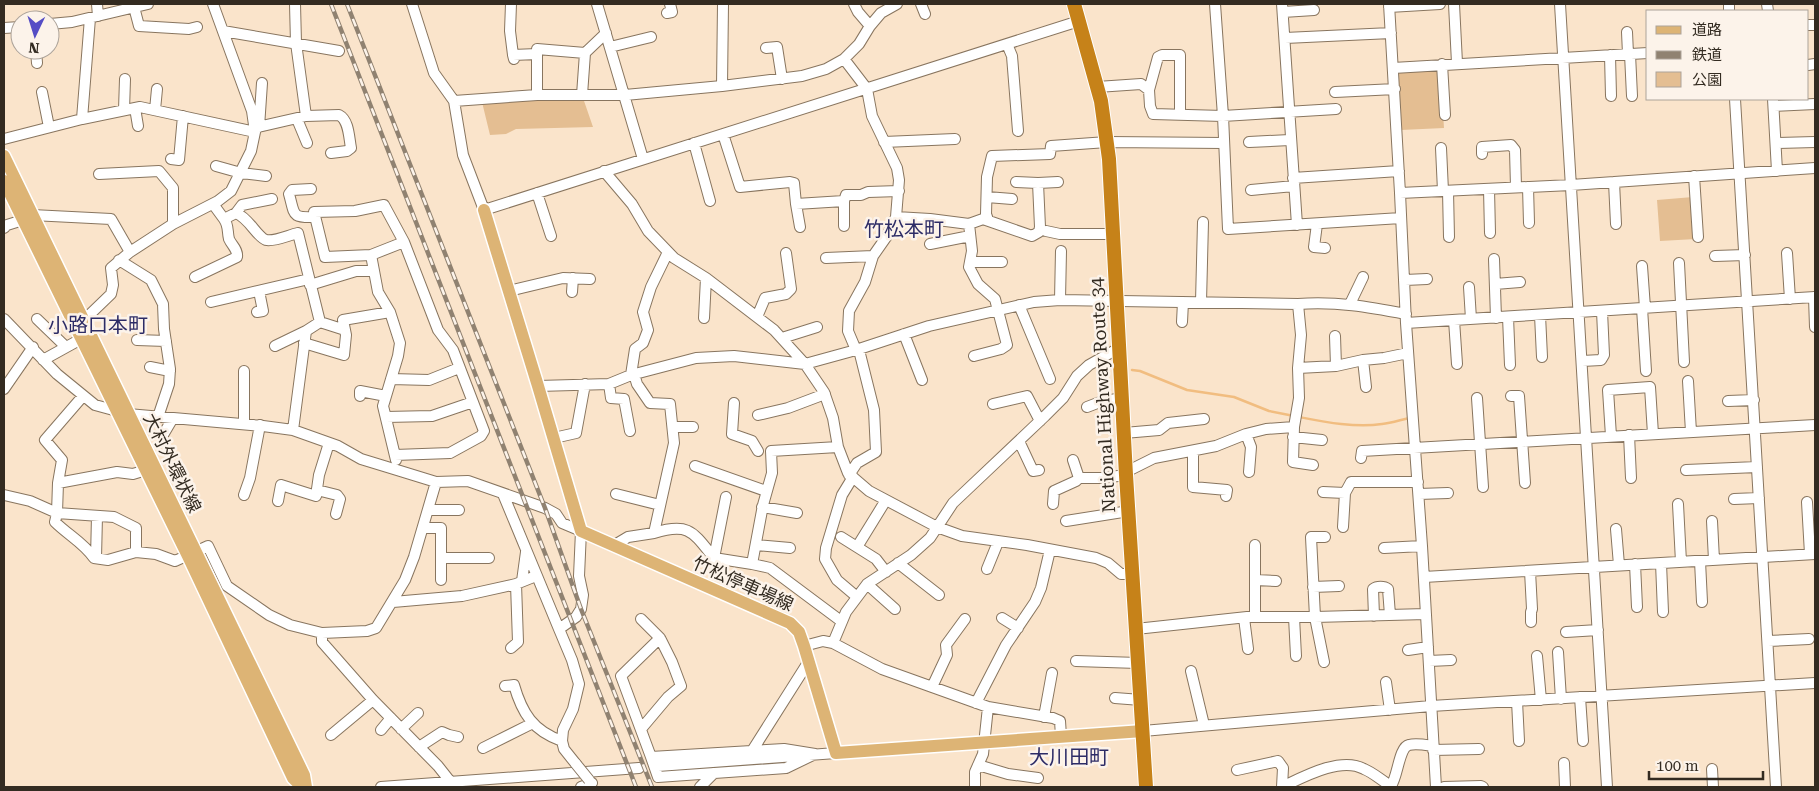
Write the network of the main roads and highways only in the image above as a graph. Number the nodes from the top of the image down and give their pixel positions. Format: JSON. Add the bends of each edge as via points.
{"nodes":[{"id":1,"x":1074,"y":4,"type":"edge"},
{"id":2,"x":4,"y":156,"type":"edge"},
{"id":3,"x":4,"y":181,"type":"edge"},
{"id":4,"x":484,"y":210,"type":"road end"},
{"id":5,"x":28,"y":217,"type":"junction"},
{"id":6,"x":123,"y":413,"type":"junction"},
{"id":7,"x":192,"y":554,"type":"junction"},
{"id":8,"x":1143,"y":730,"type":"junction"},
{"id":9,"x":302,"y":787,"type":"edge"},
{"id":10,"x":306,"y":787,"type":"edge"},
{"id":11,"x":1146,"y":787,"type":"edge"}],
"edges":[{"from":1,"to":8,"type":"highway","name":"National Highway Route 34","via":[[1101,101],[1107,142]]},
{"from":2,"to":5,"type":"main road","name":"大村外環状線"},
{"from":3,"to":5,"type":"main road","name":"大村外環状線"},
{"from":4,"to":8,"type":"main road","name":"竹松停車場線","via":[[581,532],[790,623],[799,632],[804,646],[836,753]]},
{"from":5,"to":6,"type":"main road","name":"大村外環状線","via":[[83,321]]},
{"from":5,"to":6,"type":"main road","name":"大村外環状線","via":[[81,339]]},
{"from":6,"to":7,"type":"main road","name":"大村外環状線"},
{"from":6,"to":7,"type":"main road","name":"大村外環状線","via":[[146,470]]},
{"from":7,"to":9,"type":"main road","name":"大村外環状線","via":[[293,778]]},
{"from":7,"to":10,"type":"main road","name":"大村外環状線","via":[[304,775]]},
{"from":8,"to":11,"type":"highway","name":"National Highway Route 34"}]}
